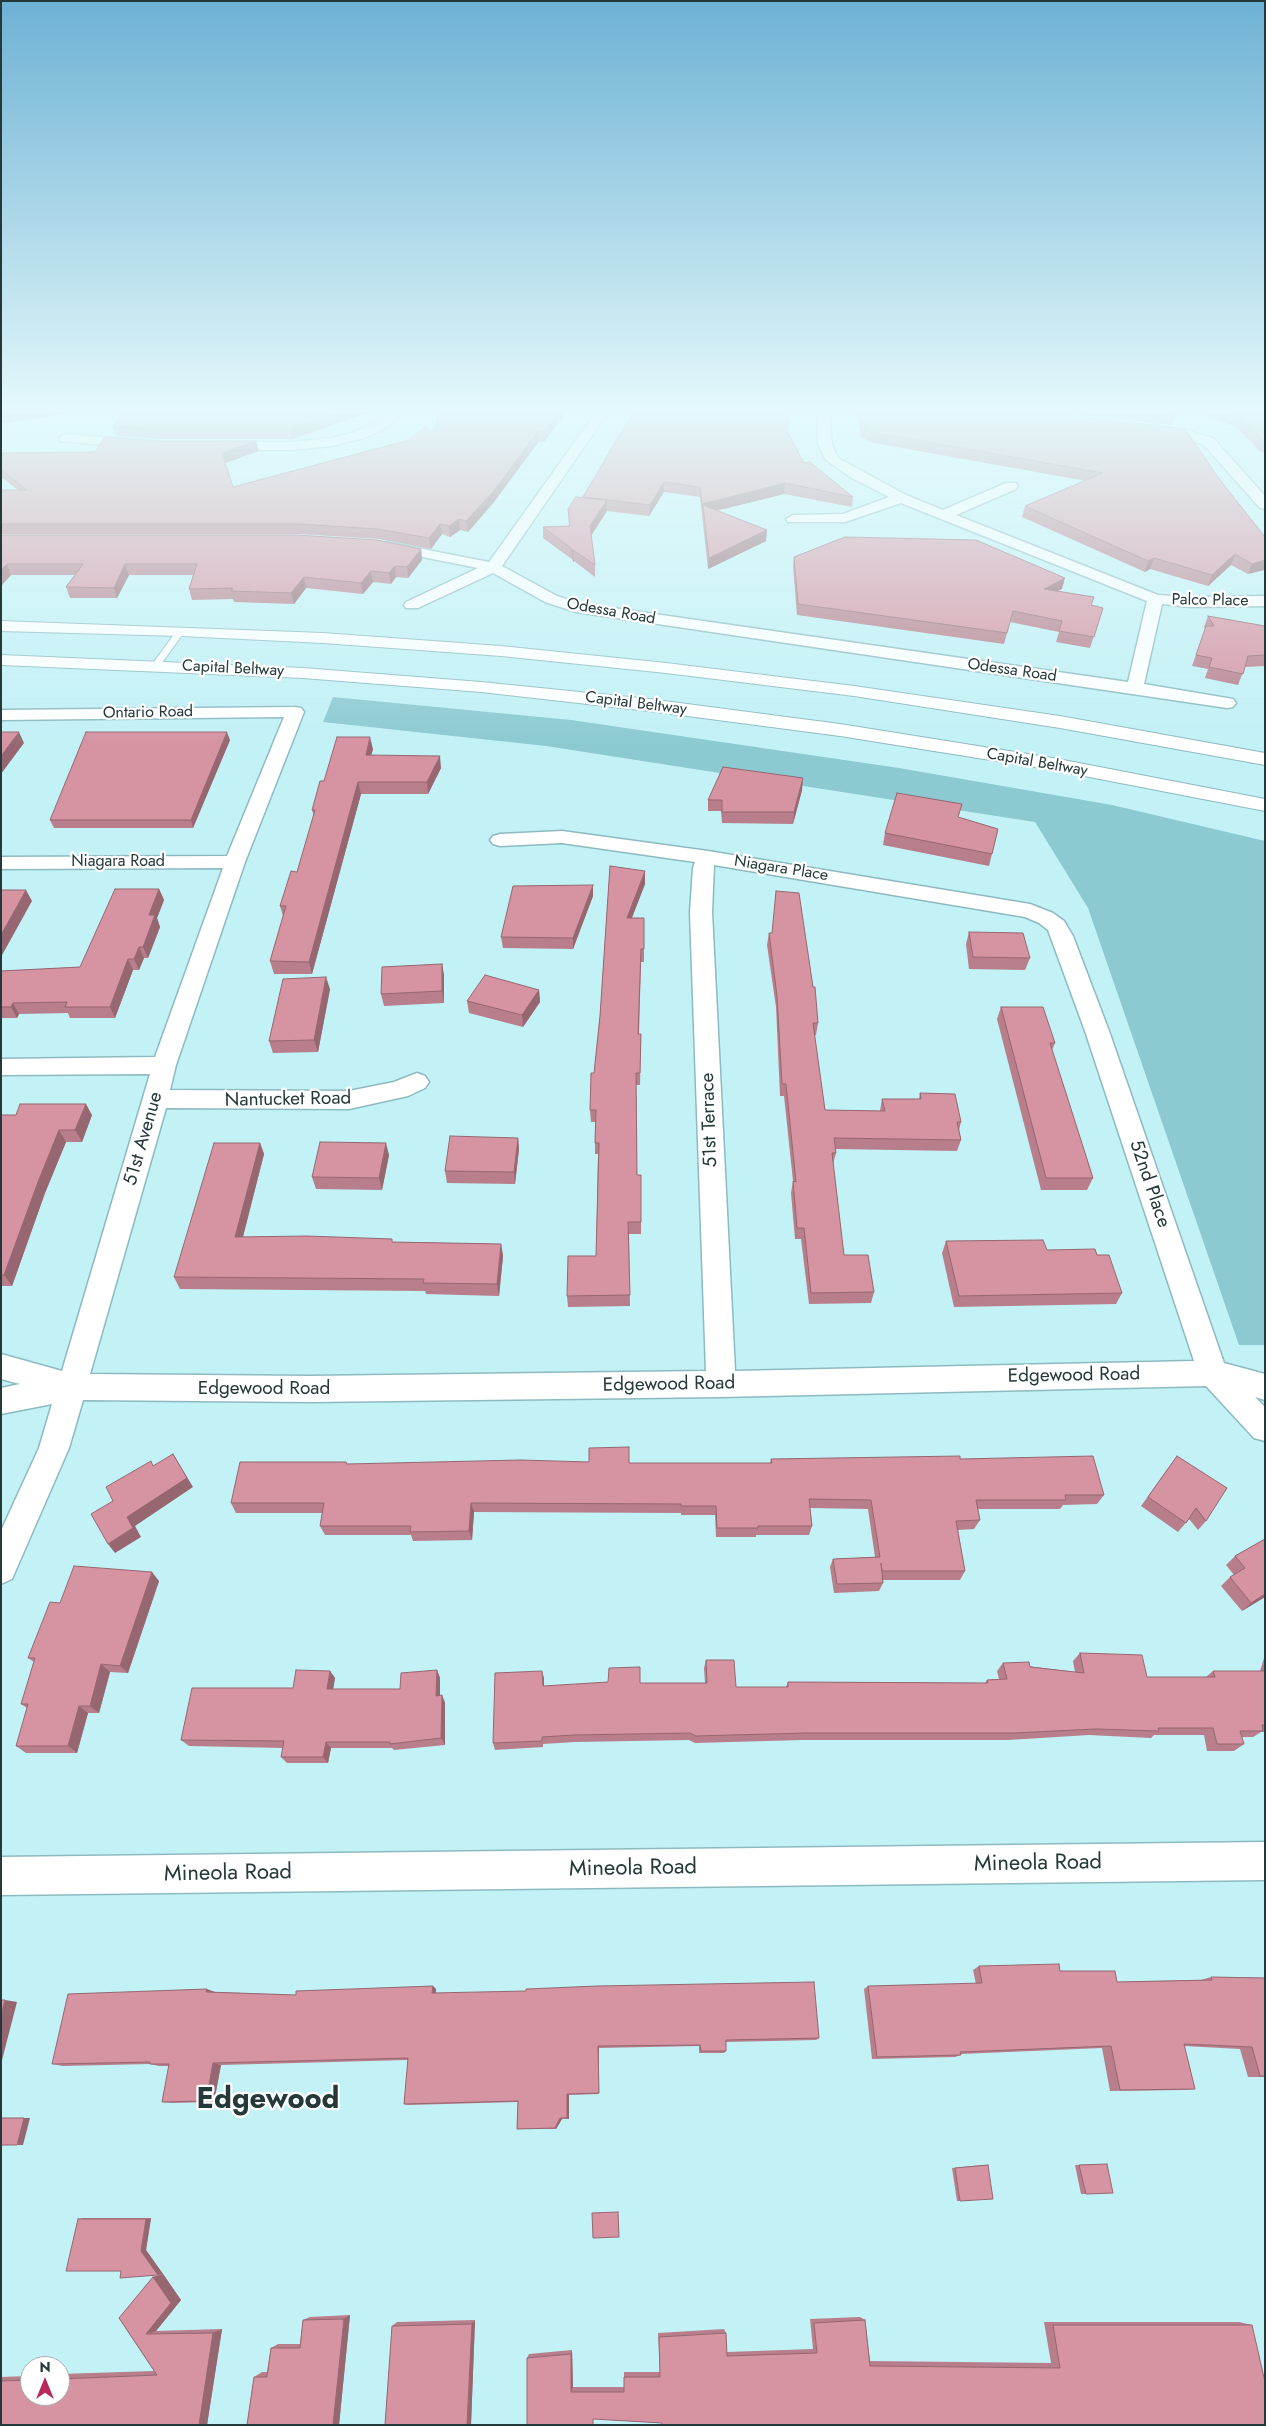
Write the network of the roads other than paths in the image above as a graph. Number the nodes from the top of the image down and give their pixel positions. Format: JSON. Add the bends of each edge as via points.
{"nodes":[{"id":1,"x":525,"y":521,"type":"edge"},
{"id":2,"x":963,"y":521,"type":"edge"},
{"id":3,"x":369,"y":544,"type":"edge"},
{"id":4,"x":493,"y":567,"type":"junction"},
{"id":5,"x":1155,"y":599,"type":"junction"},
{"id":6,"x":1265,"y":601,"type":"edge"},
{"id":7,"x":412,"y":605,"type":"dead end"},
{"id":8,"x":1,"y":626,"type":"edge"},
{"id":9,"x":181,"y":630,"type":"junction"},
{"id":10,"x":1,"y":660,"type":"edge"},
{"id":11,"x":156,"y":665,"type":"junction"},
{"id":12,"x":1135,"y":688,"type":"junction"},
{"id":13,"x":1227,"y":703,"type":"dead end"},
{"id":14,"x":295,"y":712,"type":"joint"},
{"id":15,"x":1,"y":715,"type":"edge"},
{"id":16,"x":1265,"y":759,"type":"edge"},
{"id":17,"x":1265,"y":805,"type":"edge"},
{"id":18,"x":500,"y":840,"type":"dead end"},
{"id":19,"x":708,"y":857,"type":"junction"},
{"id":20,"x":235,"y":862,"type":"junction"},
{"id":21,"x":1,"y":863,"type":"edge"},
{"id":22,"x":1056,"y":926,"type":"joint"},
{"id":23,"x":164,"y":1065,"type":"junction"},
{"id":24,"x":1,"y":1067,"type":"edge"},
{"id":25,"x":417,"y":1082,"type":"dead end"},
{"id":26,"x":156,"y":1099,"type":"junction"},
{"id":27,"x":1,"y":1366,"type":"edge"},
{"id":28,"x":1213,"y":1373,"type":"junction"},
{"id":29,"x":721,"y":1384,"type":"junction"},
{"id":30,"x":71,"y":1387,"type":"junction"},
{"id":31,"x":1265,"y":1387,"type":"edge"},
{"id":32,"x":1,"y":1401,"type":"edge"},
{"id":33,"x":1265,"y":1428,"type":"edge"},
{"id":34,"x":1,"y":1568,"type":"edge"},
{"id":35,"x":1265,"y":1861,"type":"edge"},
{"id":36,"x":1,"y":1876,"type":"edge"}],
"edges":[{"from":1,"to":4,"type":"street"},
{"from":2,"to":5,"type":"street","name":"Palco Place"},
{"from":3,"to":4,"type":"street","name":"Odessa Road"},
{"from":4,"to":7,"type":"street"},
{"from":4,"to":12,"type":"street","name":"Odessa Road","via":[[551,599],[576,608]]},
{"from":5,"to":6,"type":"street","name":"Palco Place"},
{"from":5,"to":12,"type":"street"},
{"from":8,"to":9,"type":"highway","name":"Capital Beltway"},
{"from":9,"to":11,"type":"lane"},
{"from":9,"to":16,"type":"highway","name":"Capital Beltway","via":[[501,651],[666,668],[982,710]]},
{"from":10,"to":11,"type":"highway","name":"Capital Beltway"},
{"from":11,"to":17,"type":"highway","name":"Capital Beltway","via":[[481,687],[649,705],[849,731],[1052,764]]},
{"from":12,"to":13,"type":"street","name":"Odessa Road"},
{"from":14,"to":15,"type":"street","name":"Ontario Road"},
{"from":14,"to":20,"type":"street","name":"51st Avenue"},
{"from":18,"to":19,"type":"street","name":"Niagara Place","via":[[562,837]]},
{"from":19,"to":22,"type":"street","name":"Niagara Place","via":[[1030,911]]},
{"from":19,"to":29,"type":"street","name":"51st Terrace","via":[[703,868],[701,905]]},
{"from":20,"to":21,"type":"street","name":"Niagara Road"},
{"from":20,"to":23,"type":"street","name":"51st Avenue"},
{"from":22,"to":28,"type":"street","name":"52nd Place","via":[[1097,1031]]},
{"from":23,"to":24,"type":"street"},
{"from":23,"to":26,"type":"street","name":"51st Avenue"},
{"from":25,"to":26,"type":"street","name":"Nantucket Road","via":[[391,1092],[349,1100]]},
{"from":26,"to":30,"type":"street","name":"51st Avenue"},
{"from":27,"to":30,"type":"street","name":"Edgewood Road"},
{"from":28,"to":29,"type":"street","name":"Edgewood Road"},
{"from":28,"to":31,"type":"street","name":"Edgewood Road"},
{"from":28,"to":33,"type":"street","name":"52nd Place"},
{"from":29,"to":30,"type":"street","name":"Edgewood Road","via":[[310,1390]]},
{"from":30,"to":32,"type":"street","name":"Edgewood Road"},
{"from":30,"to":34,"type":"street","name":"51st Avenue","via":[[54,1448]]},
{"from":35,"to":36,"type":"street","name":"Mineola Road"}]}
